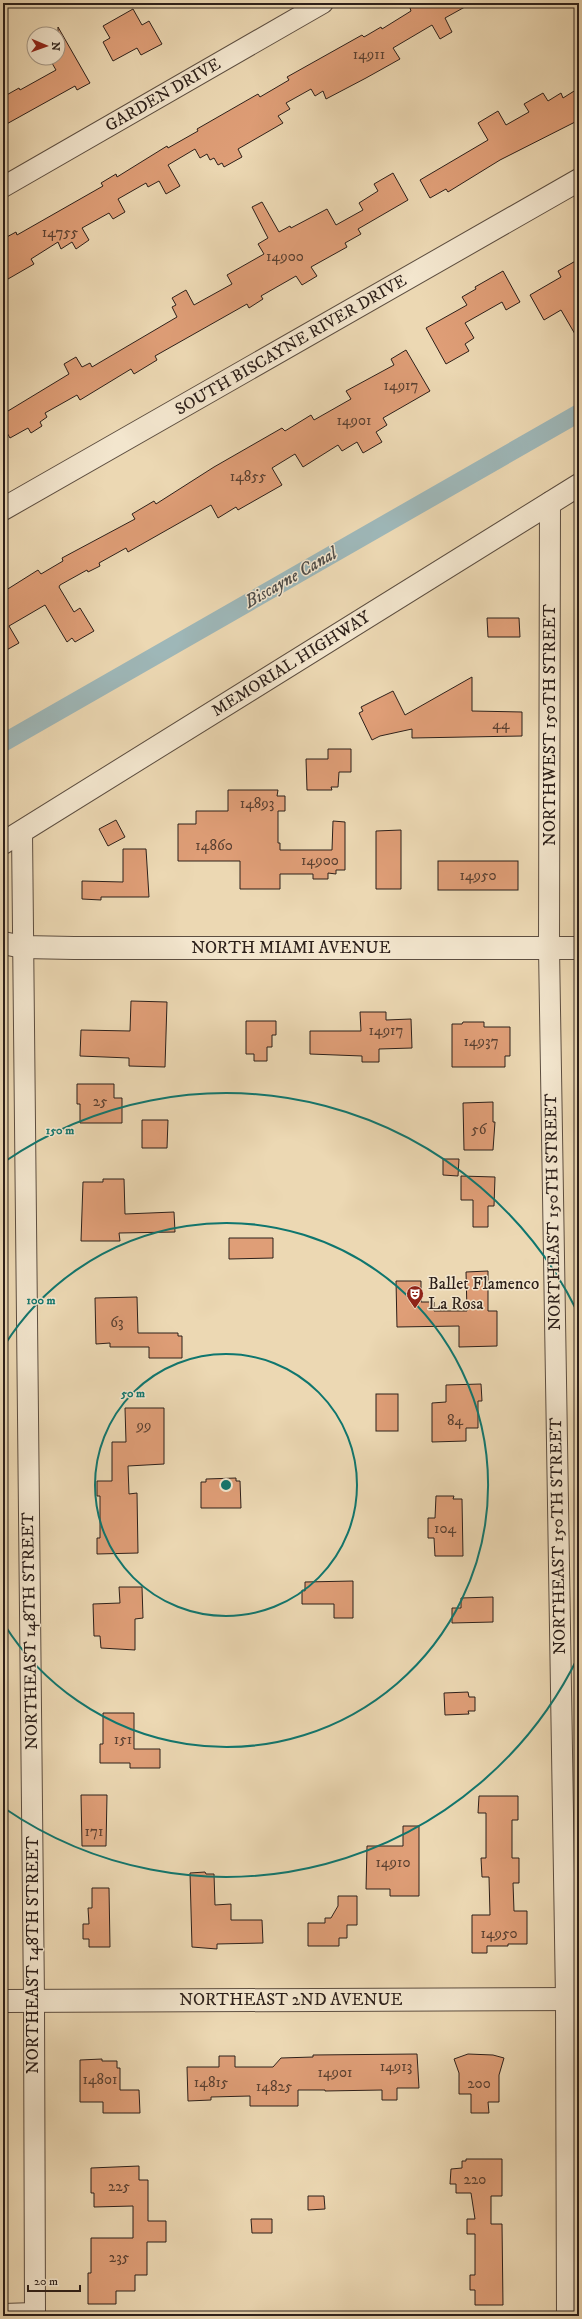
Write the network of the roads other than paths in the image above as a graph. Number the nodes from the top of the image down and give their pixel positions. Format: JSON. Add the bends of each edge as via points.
{"nodes":[{"id":1,"x":323,"y":3,"type":"edge"},
{"id":2,"x":579,"y":180,"type":"edge"},
{"id":3,"x":3,"y":187,"type":"edge"},
{"id":4,"x":579,"y":485,"type":"edge"},
{"id":5,"x":550,"y":502,"type":"junction"},
{"id":6,"x":3,"y":509,"type":"edge"},
{"id":7,"x":22,"y":832,"type":"junction"},
{"id":8,"x":3,"y":843,"type":"edge"},
{"id":9,"x":10,"y":946,"type":"edge"},
{"id":10,"x":549,"y":948,"type":"junction"},
{"id":11,"x":579,"y":948,"type":"edge"},
{"id":12,"x":572,"y":1999,"type":"edge"},
{"id":13,"x":3,"y":2001,"type":"edge"},
{"id":14,"x":34,"y":2001,"type":"junction"},
{"id":15,"x":3,"y":2314,"type":"edge"},
{"id":16,"x":35,"y":2314,"type":"edge"},
{"id":17,"x":567,"y":2316,"type":"edge"}],
"edges":[{"from":1,"to":3,"type":"street","name":"GARDEN DRIVE"},
{"from":2,"to":6,"type":"street","name":"SOUTH BISCAYNE RIVER DRIVE"},
{"from":4,"to":5,"type":"street","name":"MEMORIAL HIGHWAY"},
{"from":5,"to":7,"type":"street","name":"MEMORIAL HIGHWAY"},
{"from":5,"to":10,"type":"street","name":"NORTHWEST 150TH STREET"},
{"from":7,"to":8,"type":"street","name":"MEMORIAL HIGHWAY"},
{"from":7,"to":9,"type":"street","name":"NORTHEAST 148TH STREET"},
{"from":9,"to":10,"type":"street","name":"NORTH MIAMI AVENUE"},
{"from":9,"to":14,"type":"street","name":"NORTHEAST 148TH STREET"},
{"from":10,"to":11,"type":"street","name":"NORTH MIAMI AVENUE"},
{"from":10,"to":12,"type":"street","name":"NORTHEAST 150TH STREET"},
{"from":12,"to":14,"type":"street","name":"NORTHEAST 2ND AVENUE"},
{"from":12,"to":17,"type":"street","name":"NORTHEAST 150TH STREET"},
{"from":13,"to":14,"type":"street","name":"NORTHEAST 2ND AVENUE"},
{"from":14,"to":16,"type":"street","name":"NORTHEAST 148TH STREET"},
{"from":15,"to":16,"type":"street"}]}
